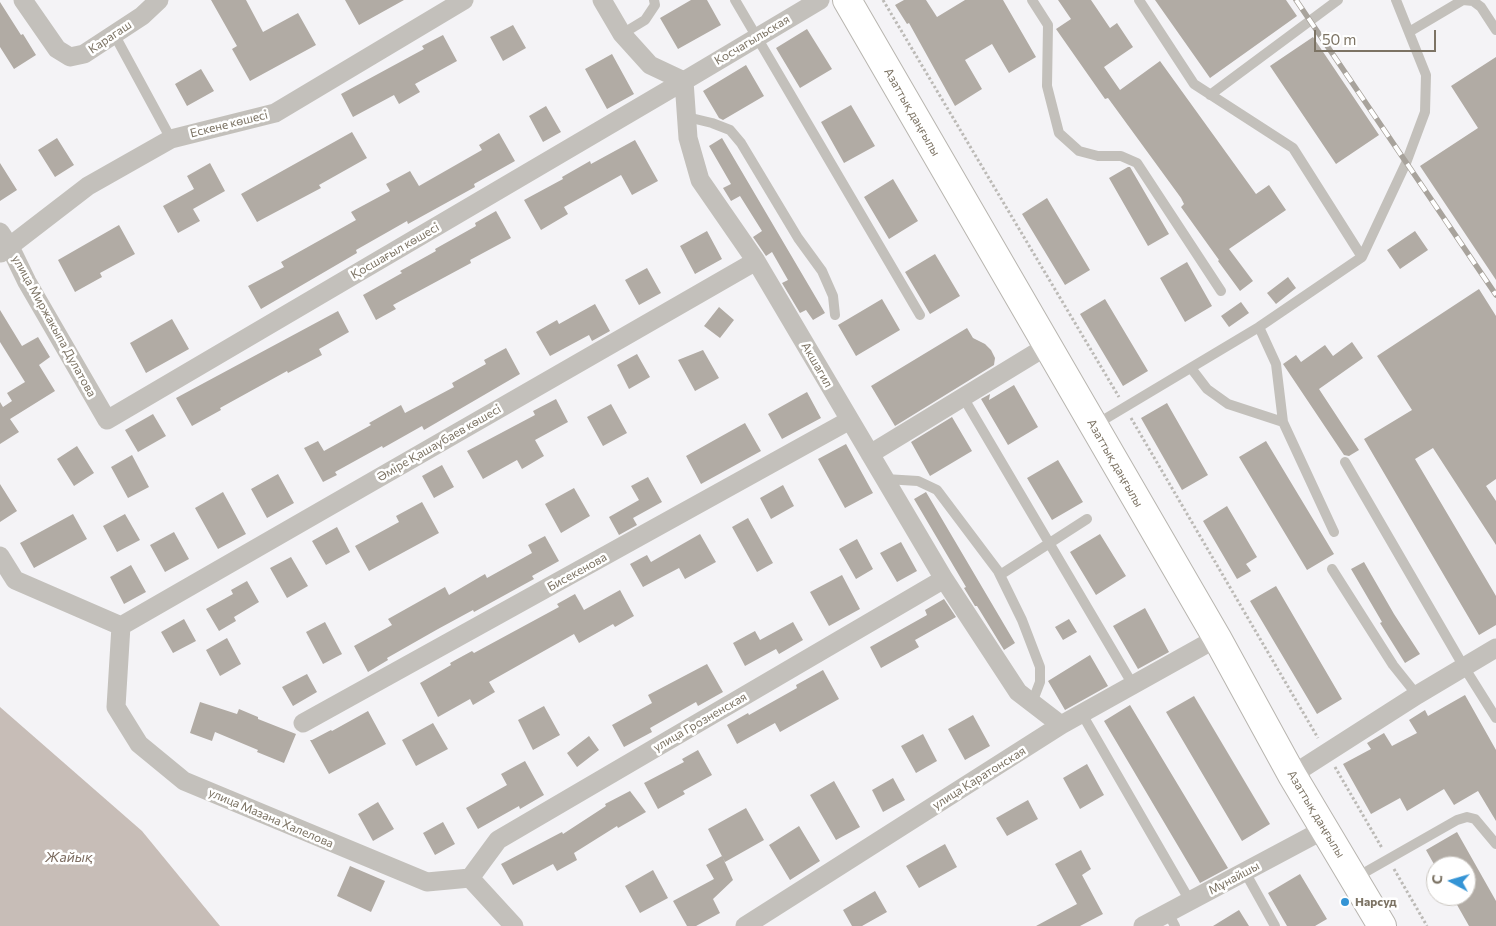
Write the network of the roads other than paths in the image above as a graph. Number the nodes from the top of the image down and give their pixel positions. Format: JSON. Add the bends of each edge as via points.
{"nodes":[{"id":1,"x":23,"y":0,"type":"edge"},
{"id":2,"x":159,"y":0,"type":"edge"},
{"id":3,"x":464,"y":0,"type":"edge"},
{"id":4,"x":602,"y":0,"type":"edge"},
{"id":5,"x":654,"y":0,"type":"edge"},
{"id":6,"x":735,"y":0,"type":"edge"},
{"id":7,"x":820,"y":0,"type":"edge"},
{"id":8,"x":847,"y":0,"type":"edge"},
{"id":9,"x":1032,"y":0,"type":"edge"},
{"id":10,"x":1139,"y":0,"type":"edge"},
{"id":11,"x":1338,"y":0,"type":"edge"},
{"id":12,"x":1396,"y":0,"type":"edge"},
{"id":13,"x":1496,"y":30,"type":"edge"},
{"id":14,"x":1409,"y":32,"type":"junction"},
{"id":15,"x":114,"y":34,"type":"junction"},
{"id":16,"x":622,"y":34,"type":"junction"},
{"id":17,"x":756,"y":37,"type":"junction"},
{"id":18,"x":684,"y":82,"type":"junction"},
{"id":19,"x":1210,"y":95,"type":"junction"},
{"id":20,"x":687,"y":117,"type":"junction"},
{"id":21,"x":171,"y":138,"type":"junction"},
{"id":22,"x":3,"y":244,"type":"edge"},
{"id":23,"x":1362,"y":256,"type":"junction"},
{"id":24,"x":756,"y":260,"type":"junction"},
{"id":25,"x":1221,"y":291,"type":"dead end"},
{"id":26,"x":836,"y":314,"type":"dead end"},
{"id":27,"x":920,"y":315,"type":"dead end"},
{"id":28,"x":1258,"y":327,"type":"junction"},
{"id":29,"x":1047,"y":346,"type":"junction"},
{"id":30,"x":1191,"y":368,"type":"junction"},
{"id":31,"x":963,"y":397,"type":"junction"},
{"id":32,"x":107,"y":420,"type":"joint"},
{"id":33,"x":850,"y":420,"type":"junction"},
{"id":34,"x":1283,"y":422,"type":"junction"},
{"id":35,"x":1094,"y":425,"type":"junction"},
{"id":36,"x":870,"y":454,"type":"junction"},
{"id":37,"x":1345,"y":462,"type":"dead end"},
{"id":38,"x":885,"y":479,"type":"junction"},
{"id":39,"x":1087,"y":519,"type":"dead end"},
{"id":40,"x":1334,"y":532,"type":"dead end"},
{"id":41,"x":1050,"y":543,"type":"junction"},
{"id":42,"x":0,"y":556,"type":"edge"},
{"id":43,"x":1332,"y":569,"type":"dead end"},
{"id":44,"x":1000,"y":576,"type":"junction"},
{"id":45,"x":944,"y":579,"type":"junction"},
{"id":46,"x":121,"y":626,"type":"junction"},
{"id":47,"x":1217,"y":638,"type":"junction"},
{"id":48,"x":1496,"y":648,"type":"edge"},
{"id":49,"x":1464,"y":668,"type":"junction"},
{"id":50,"x":1134,"y":685,"type":"junction"},
{"id":51,"x":1418,"y":695,"type":"junction"},
{"id":52,"x":1032,"y":703,"type":"junction"},
{"id":53,"x":1082,"y":714,"type":"junction"},
{"id":54,"x":1496,"y":718,"type":"edge"},
{"id":55,"x":303,"y":723,"type":"dead end"},
{"id":56,"x":1061,"y":725,"type":"junction"},
{"id":57,"x":1292,"y":775,"type":"junction"},
{"id":58,"x":1325,"y":829,"type":"junction"},
{"id":59,"x":1496,"y":844,"type":"edge"},
{"id":60,"x":1245,"y":872,"type":"junction"},
{"id":61,"x":470,"y":878,"type":"junction"},
{"id":62,"x":1354,"y":879,"type":"junction"},
{"id":63,"x":1190,"y":901,"type":"junction"},
{"id":64,"x":1171,"y":919,"type":"edge"},
{"id":65,"x":514,"y":926,"type":"edge"},
{"id":66,"x":745,"y":926,"type":"edge"},
{"id":67,"x":1143,"y":926,"type":"edge"},
{"id":68,"x":1276,"y":926,"type":"edge"},
{"id":69,"x":1382,"y":926,"type":"edge"}],
"edges":[{"from":1,"to":15,"type":"street","name":"Карагаш","via":[[57,49],[70,57],[84,54]]},
{"from":2,"to":15,"type":"street","name":"Карагаш","via":[[142,16]]},
{"from":3,"to":21,"type":"street","name":"Ескене көшесі","via":[[275,113]]},
{"from":4,"to":16,"type":"street"},
{"from":5,"to":16,"type":"lane","via":[[655,5],[645,20]]},
{"from":6,"to":17,"type":"lane"},
{"from":7,"to":17,"type":"street","name":"Косчагыльская"},
{"from":8,"to":29,"type":"main road","name":"Азаттық даңғылы"},
{"from":9,"to":25,"type":"lane","via":[[1048,25],[1047,86],[1059,133],[1079,151],[1098,156],[1121,156],[1137,163]]},
{"from":10,"to":19,"type":"lane","via":[[1194,84]]},
{"from":11,"to":19,"type":"lane"},
{"from":12,"to":14,"type":"lane"},
{"from":13,"to":14,"type":"lane","via":[[1481,7],[1473,1],[1463,0]]},
{"from":14,"to":23,"type":"lane","via":[[1426,75],[1425,112],[1406,163]]},
{"from":15,"to":21,"type":"lane"},
{"from":16,"to":18,"type":"street","via":[[650,65]]},
{"from":17,"to":18,"type":"street","name":"Косчагыльская"},
{"from":17,"to":27,"type":"lane"},
{"from":18,"to":20,"type":"street","name":"Акшагил"},
{"from":18,"to":32,"type":"street","name":"Қосшағыл көшесі"},
{"from":19,"to":23,"type":"lane","via":[[1293,148]]},
{"from":20,"to":24,"type":"street","name":"Акшагил","via":[[688,138],[700,180]]},
{"from":20,"to":26,"type":"lane","via":[[730,130],[741,143],[798,238],[822,271],[833,296]]},
{"from":21,"to":22,"type":"street","name":"Ескене көшесі","via":[[88,186]]},
{"from":22,"to":32,"type":"street","name":"улица Миржакыпа Дулатова"},
{"from":23,"to":28,"type":"lane"},
{"from":24,"to":33,"type":"street","name":"Акшагил"},
{"from":24,"to":46,"type":"street","name":"Әміре Қашаубаев көшесі"},
{"from":28,"to":30,"type":"lane"},
{"from":28,"to":34,"type":"lane","via":[[1276,364]]},
{"from":29,"to":31,"type":"street"},
{"from":29,"to":35,"type":"main road","name":"Азаттық даңғылы"},
{"from":30,"to":34,"type":"lane","via":[[1207,389],[1228,404]]},
{"from":30,"to":35,"type":"lane"},
{"from":31,"to":36,"type":"street"},
{"from":31,"to":41,"type":"lane"},
{"from":33,"to":36,"type":"street","name":"Акшагил"},
{"from":33,"to":55,"type":"street","name":"Бисекенова"},
{"from":34,"to":40,"type":"lane"},
{"from":35,"to":47,"type":"main road","name":"Азаттық даңғылы"},
{"from":36,"to":38,"type":"street","name":"Акшагил"},
{"from":37,"to":49,"type":"lane"},
{"from":38,"to":44,"type":"lane","via":[[918,481],[937,490]]},
{"from":38,"to":45,"type":"street","name":"Акшагил"},
{"from":39,"to":41,"type":"lane"},
{"from":41,"to":44,"type":"lane"},
{"from":41,"to":50,"type":"lane"},
{"from":42,"to":46,"type":"street","via":[[15,580]]},
{"from":43,"to":51,"type":"lane","via":[[1393,665]]},
{"from":44,"to":52,"type":"lane","via":[[1040,667],[1040,682]]},
{"from":45,"to":52,"type":"street","name":"Акшагил","via":[[1018,692]]},
{"from":45,"to":61,"type":"street","name":"улица Грозненская","via":[[498,840]]},
{"from":46,"to":61,"type":"street","name":"улица Мазана Халелова","via":[[116,707],[139,744],[184,781],[427,882]]},
{"from":47,"to":50,"type":"street","name":"улица Каратонская"},
{"from":47,"to":57,"type":"main road","name":"Азаттық даңғылы"},
{"from":48,"to":49,"type":"street"},
{"from":49,"to":51,"type":"street"},
{"from":49,"to":54,"type":"lane"},
{"from":50,"to":53,"type":"street","name":"улица Каратонская"},
{"from":51,"to":57,"type":"street"},
{"from":52,"to":56,"type":"street","name":"Акшагил"},
{"from":53,"to":56,"type":"street","name":"улица Каратонская"},
{"from":53,"to":63,"type":"lane"},
{"from":56,"to":66,"type":"street","name":"улица Каратонская"},
{"from":57,"to":58,"type":"main road","name":"Азаттық даңғылы"},
{"from":58,"to":60,"type":"street","name":"Мұнайшы"},
{"from":58,"to":62,"type":"main road","name":"Азаттық даңғылы"},
{"from":59,"to":62,"type":"lane","via":[[1475,819],[1467,817]]},
{"from":60,"to":63,"type":"street","name":"Мұнайшы"},
{"from":60,"to":68,"type":"lane"},
{"from":61,"to":65,"type":"street"},
{"from":62,"to":69,"type":"main road","name":"Азаттық даңғылы"},
{"from":63,"to":64,"type":"street","name":"Мұнайшы"},
{"from":64,"to":67,"type":"street","name":"Мұнайшы"}]}
